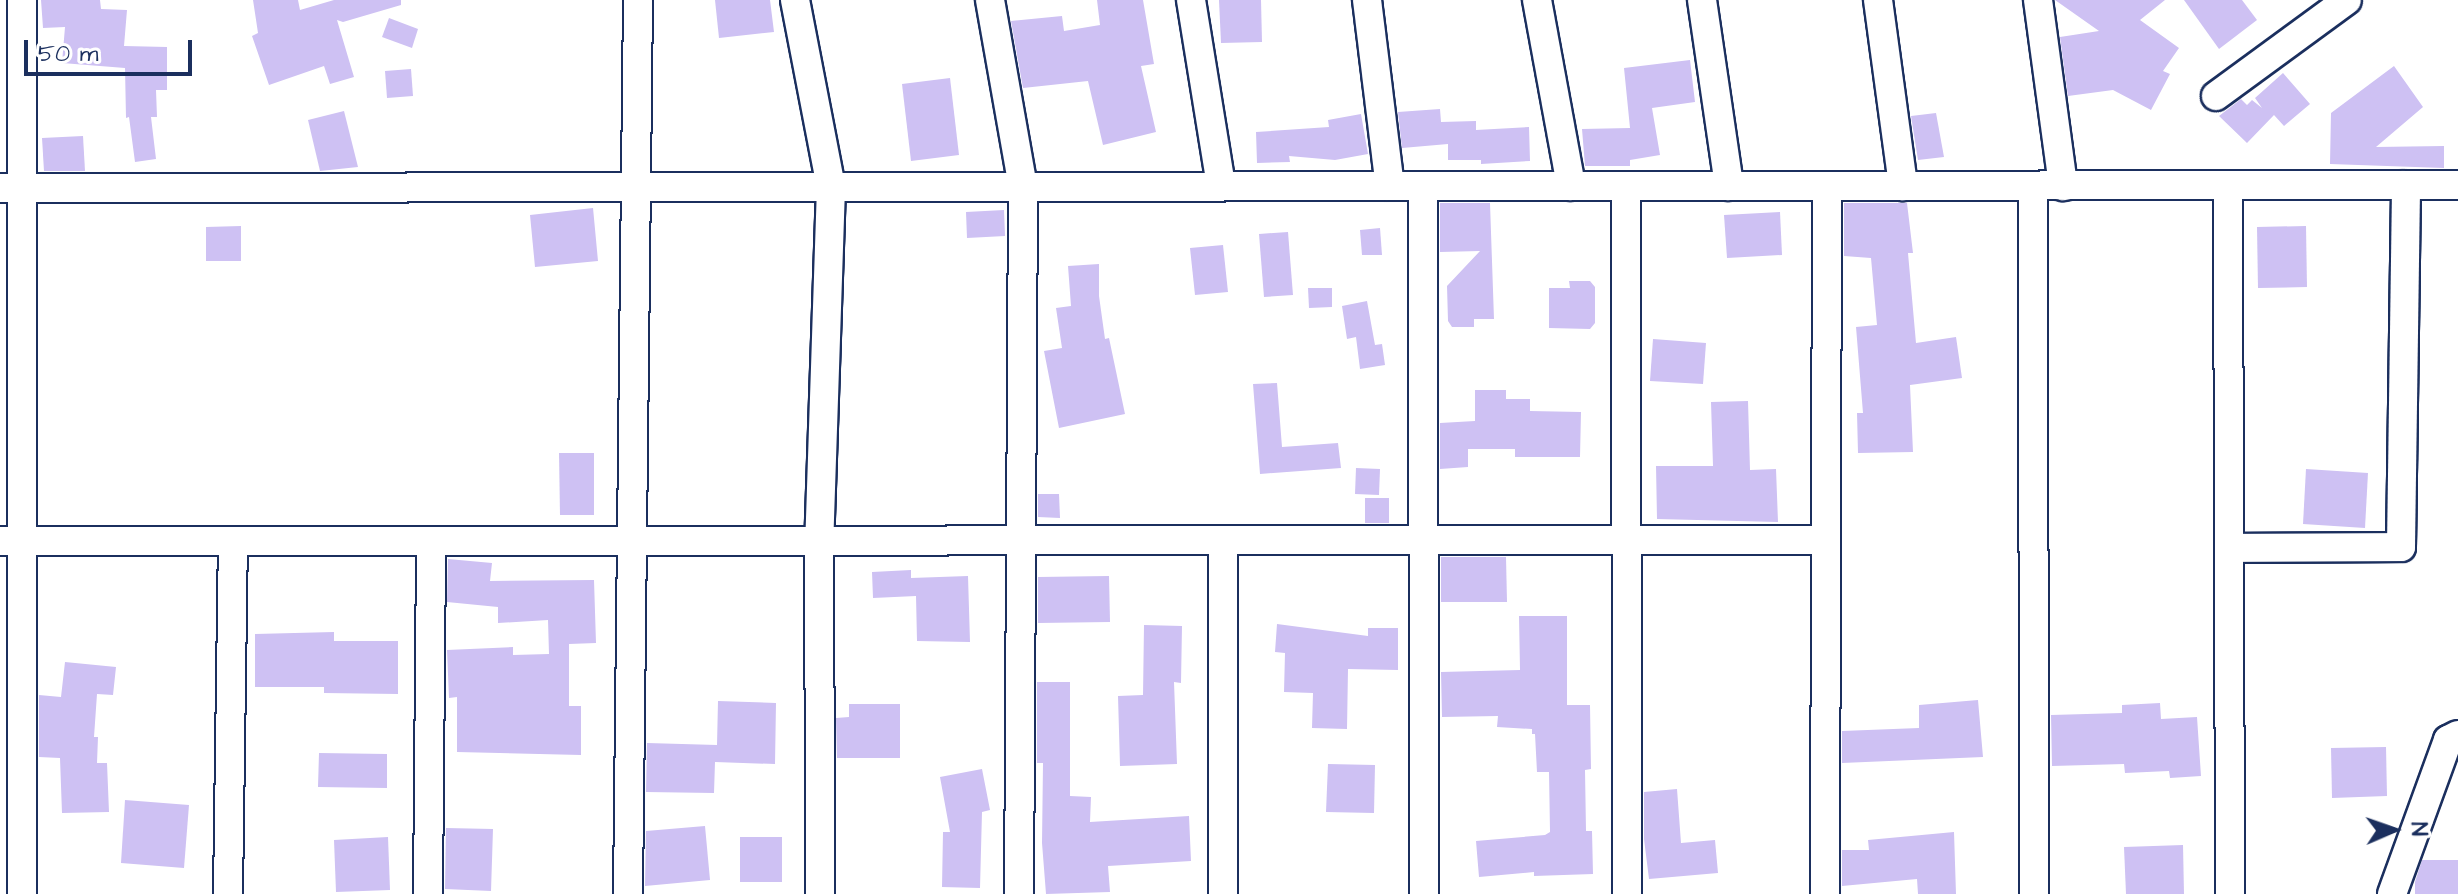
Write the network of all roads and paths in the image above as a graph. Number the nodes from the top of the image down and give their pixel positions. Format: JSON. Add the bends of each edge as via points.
{"nodes":[{"id":1,"x":22,"y":0,"type":"edge"},
{"id":2,"x":638,"y":0,"type":"edge"},
{"id":3,"x":795,"y":0,"type":"edge"},
{"id":4,"x":990,"y":0,"type":"edge"},
{"id":5,"x":1191,"y":0,"type":"edge"},
{"id":6,"x":1367,"y":0,"type":"edge"},
{"id":7,"x":1537,"y":0,"type":"edge"},
{"id":8,"x":1702,"y":0,"type":"edge"},
{"id":9,"x":1878,"y":0,"type":"edge"},
{"id":10,"x":2038,"y":0,"type":"edge"},
{"id":11,"x":2347,"y":0,"type":"edge"},
{"id":12,"x":2216,"y":96,"type":"dead end"},
{"id":13,"x":2228,"y":185,"type":"junction"},
{"id":14,"x":2406,"y":185,"type":"junction"},
{"id":15,"x":2458,"y":185,"type":"edge"},
{"id":16,"x":1221,"y":186,"type":"junction"},
{"id":17,"x":1390,"y":186,"type":"junction"},
{"id":18,"x":1423,"y":186,"type":"junction"},
{"id":19,"x":1571,"y":186,"type":"junction"},
{"id":20,"x":1626,"y":186,"type":"junction"},
{"id":21,"x":1729,"y":186,"type":"junction"},
{"id":22,"x":1827,"y":186,"type":"junction"},
{"id":23,"x":1903,"y":186,"type":"junction"},
{"id":24,"x":2033,"y":186,"type":"junction"},
{"id":25,"x":2063,"y":186,"type":"junction"},
{"id":26,"x":634,"y":187,"type":"junction"},
{"id":27,"x":831,"y":187,"type":"junction"},
{"id":28,"x":11,"y":188,"type":"edge"},
{"id":29,"x":1023,"y":188,"type":"junction"},
{"id":30,"x":629,"y":540,"type":"junction"},
{"id":31,"x":819,"y":540,"type":"junction"},
{"id":32,"x":1223,"y":540,"type":"junction"},
{"id":33,"x":1424,"y":540,"type":"junction"},
{"id":34,"x":1626,"y":540,"type":"junction"},
{"id":35,"x":1826,"y":540,"type":"junction"},
{"id":36,"x":11,"y":541,"type":"edge"},
{"id":37,"x":233,"y":541,"type":"junction"},
{"id":38,"x":431,"y":541,"type":"junction"},
{"id":39,"x":1020,"y":541,"type":"junction"},
{"id":40,"x":2229,"y":548,"type":"junction"},
{"id":41,"x":2458,"y":735,"type":"edge"},
{"id":42,"x":22,"y":894,"type":"edge"},
{"id":43,"x":228,"y":894,"type":"edge"},
{"id":44,"x":428,"y":894,"type":"edge"},
{"id":45,"x":628,"y":894,"type":"edge"},
{"id":46,"x":820,"y":894,"type":"edge"},
{"id":47,"x":1019,"y":894,"type":"edge"},
{"id":48,"x":1223,"y":894,"type":"edge"},
{"id":49,"x":1424,"y":894,"type":"edge"},
{"id":50,"x":1627,"y":894,"type":"edge"},
{"id":51,"x":1825,"y":894,"type":"edge"},
{"id":52,"x":2034,"y":894,"type":"edge"},
{"id":53,"x":2230,"y":894,"type":"edge"},
{"id":54,"x":2392,"y":894,"type":"edge"}],
"edges":[{"from":1,"to":28,"type":"street"},
{"from":2,"to":26,"type":"street"},
{"from":3,"to":27,"type":"street"},
{"from":4,"to":29,"type":"street"},
{"from":5,"to":16,"type":"street"},
{"from":6,"to":17,"type":"street"},
{"from":7,"to":19,"type":"street"},
{"from":8,"to":21,"type":"street"},
{"from":9,"to":23,"type":"street"},
{"from":10,"to":25,"type":"street"},
{"from":11,"to":12,"type":"street"},
{"from":13,"to":14,"type":"street"},
{"from":13,"to":25,"type":"street"},
{"from":13,"to":40,"type":"street"},
{"from":14,"to":15,"type":"street"},
{"from":14,"to":40,"type":"street","via":[[2401,547]]},
{"from":16,"to":17,"type":"street"},
{"from":16,"to":29,"type":"street"},
{"from":17,"to":18,"type":"street"},
{"from":18,"to":19,"type":"street"},
{"from":18,"to":33,"type":"street"},
{"from":19,"to":20,"type":"street"},
{"from":20,"to":21,"type":"street"},
{"from":20,"to":34,"type":"street"},
{"from":21,"to":22,"type":"street"},
{"from":22,"to":23,"type":"street"},
{"from":22,"to":35,"type":"street"},
{"from":23,"to":24,"type":"street"},
{"from":24,"to":25,"type":"street"},
{"from":24,"to":52,"type":"street"},
{"from":26,"to":27,"type":"street"},
{"from":26,"to":28,"type":"street"},
{"from":26,"to":30,"type":"street"},
{"from":27,"to":29,"type":"street"},
{"from":27,"to":31,"type":"street"},
{"from":28,"to":36,"type":"street"},
{"from":29,"to":39,"type":"street"},
{"from":30,"to":31,"type":"street"},
{"from":30,"to":38,"type":"street"},
{"from":30,"to":45,"type":"street"},
{"from":31,"to":39,"type":"street"},
{"from":31,"to":46,"type":"street"},
{"from":32,"to":33,"type":"street"},
{"from":32,"to":39,"type":"street"},
{"from":32,"to":48,"type":"street"},
{"from":33,"to":34,"type":"street"},
{"from":33,"to":49,"type":"street"},
{"from":34,"to":35,"type":"street"},
{"from":34,"to":50,"type":"street"},
{"from":35,"to":51,"type":"street"},
{"from":36,"to":37,"type":"street"},
{"from":36,"to":42,"type":"street"},
{"from":37,"to":38,"type":"street"},
{"from":37,"to":43,"type":"street"},
{"from":38,"to":44,"type":"street"},
{"from":39,"to":47,"type":"street"},
{"from":40,"to":53,"type":"street"},
{"from":41,"to":54,"type":"street","via":[[2448,740]]}]}
